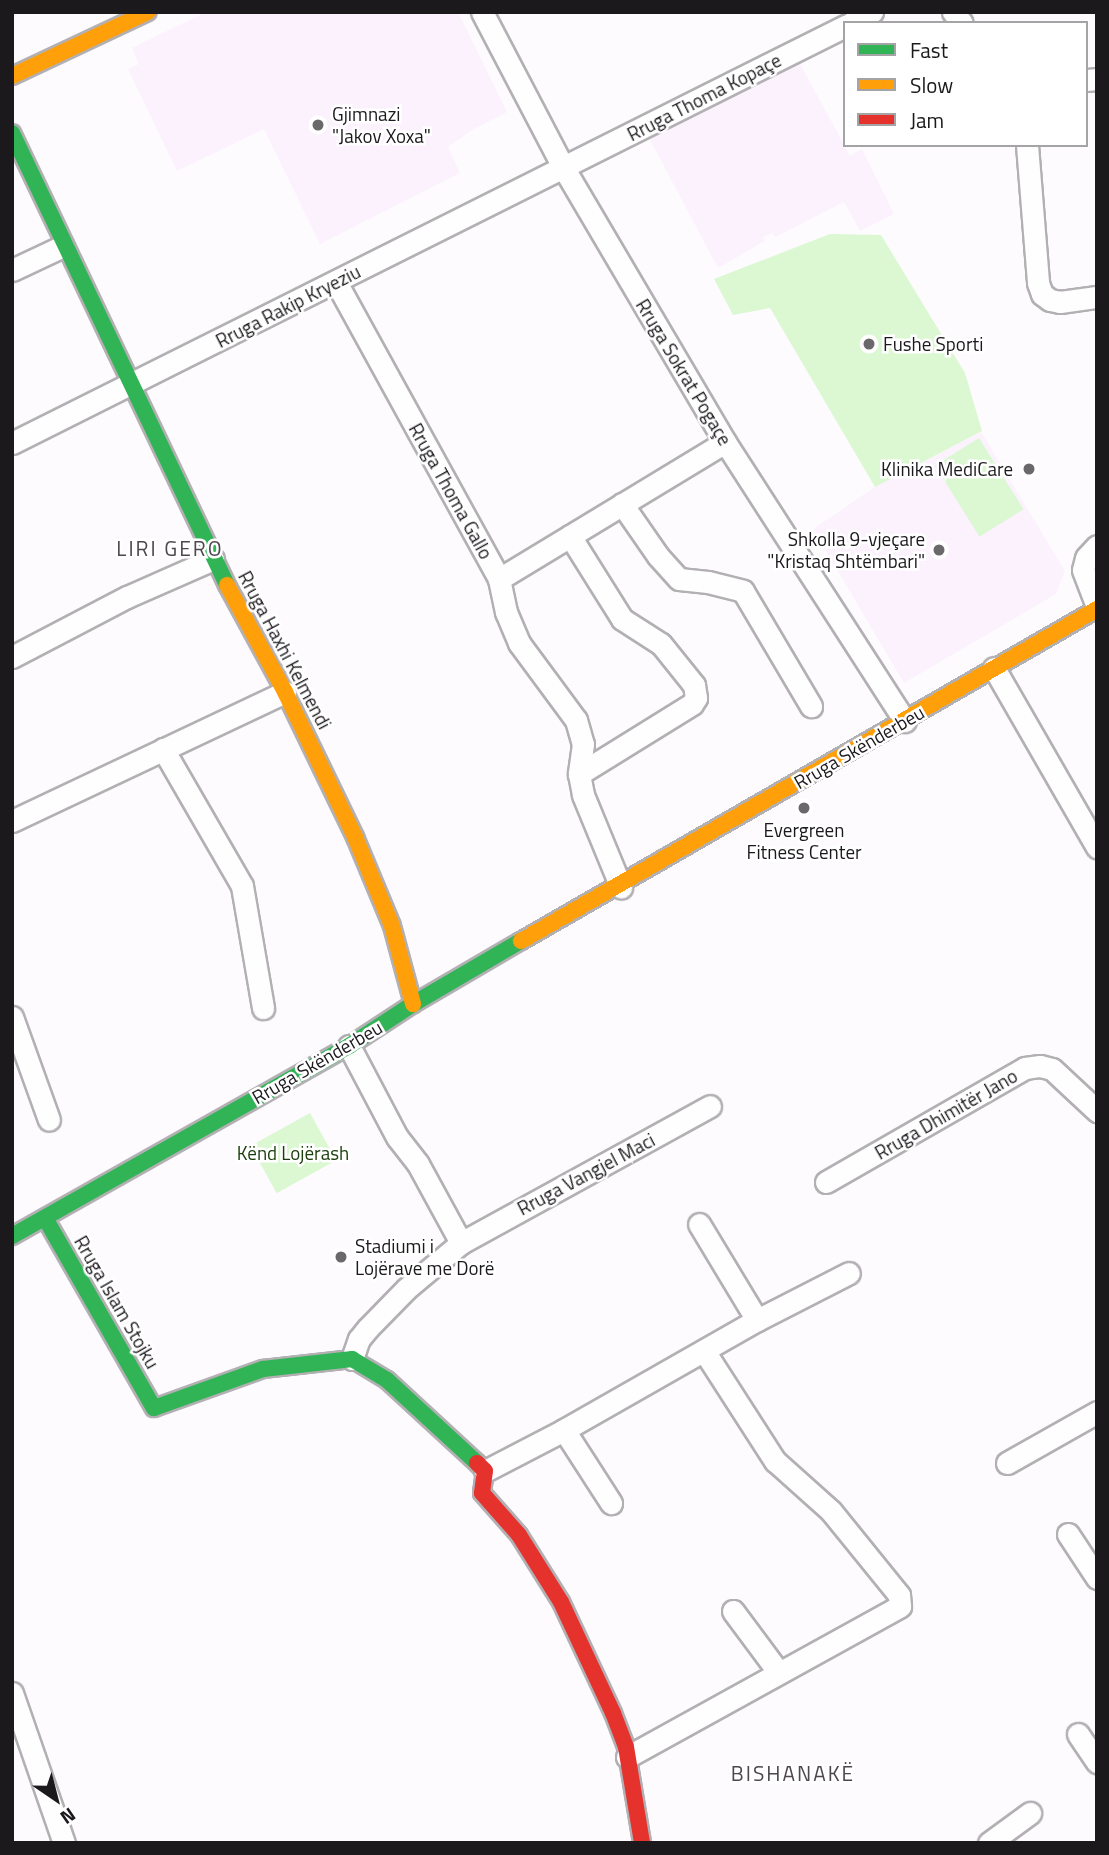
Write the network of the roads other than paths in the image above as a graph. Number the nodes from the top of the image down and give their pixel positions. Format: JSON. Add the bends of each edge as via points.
{"nodes":[{"id":1,"x":148,"y":12,"type":"edge"},
{"id":2,"x":482,"y":12,"type":"edge"},
{"id":3,"x":872,"y":12,"type":"edge"},
{"id":4,"x":855,"y":21,"type":"edge"},
{"id":5,"x":843,"y":27,"type":"edge"},
{"id":6,"x":12,"y":76,"type":"edge"},
{"id":7,"x":12,"y":133,"type":"edge"},
{"id":8,"x":1027,"y":147,"type":"edge"},
{"id":9,"x":563,"y":167,"type":"junction"},
{"id":10,"x":63,"y":246,"type":"junction"},
{"id":11,"x":12,"y":270,"type":"edge"},
{"id":12,"x":336,"y":282,"type":"junction"},
{"id":13,"x":1097,"y":297,"type":"edge"},
{"id":14,"x":129,"y":385,"type":"junction"},
{"id":15,"x":725,"y":442,"type":"junction"},
{"id":16,"x":12,"y":443,"type":"edge"},
{"id":17,"x":622,"y":504,"type":"junction"},
{"id":18,"x":570,"y":536,"type":"junction"},
{"id":19,"x":1097,"y":546,"type":"edge"},
{"id":20,"x":213,"y":559,"type":"junction"},
{"id":21,"x":499,"y":579,"type":"junction"},
{"id":22,"x":1097,"y":607,"type":"edge"},
{"id":23,"x":12,"y":657,"type":"edge"},
{"id":24,"x":994,"y":668,"type":"junction"},
{"id":25,"x":285,"y":692,"type":"junction"},
{"id":26,"x":811,"y":706,"type":"dead end"},
{"id":27,"x":905,"y":721,"type":"junction"},
{"id":28,"x":163,"y":749,"type":"junction"},
{"id":29,"x":579,"y":774,"type":"junction"},
{"id":30,"x":12,"y":821,"type":"edge"},
{"id":31,"x":1097,"y":847,"type":"edge"},
{"id":32,"x":621,"y":887,"type":"junction"},
{"id":33,"x":414,"y":1004,"type":"junction"},
{"id":34,"x":263,"y":1008,"type":"dead end"},
{"id":35,"x":12,"y":1017,"type":"edge"},
{"id":36,"x":349,"y":1046,"type":"junction"},
{"id":37,"x":710,"y":1106,"type":"dead end"},
{"id":38,"x":1097,"y":1111,"type":"edge"},
{"id":39,"x":48,"y":1120,"type":"dead end"},
{"id":40,"x":826,"y":1182,"type":"dead end"},
{"id":41,"x":45,"y":1218,"type":"junction"},
{"id":42,"x":699,"y":1224,"type":"dead end"},
{"id":43,"x":12,"y":1236,"type":"edge"},
{"id":44,"x":461,"y":1243,"type":"junction"},
{"id":45,"x":849,"y":1273,"type":"dead end"},
{"id":46,"x":757,"y":1320,"type":"junction"},
{"id":47,"x":704,"y":1351,"type":"junction"},
{"id":48,"x":352,"y":1359,"type":"junction"},
{"id":49,"x":1097,"y":1412,"type":"edge"},
{"id":50,"x":564,"y":1430,"type":"junction"},
{"id":51,"x":1007,"y":1463,"type":"dead end"},
{"id":52,"x":485,"y":1471,"type":"junction"},
{"id":53,"x":611,"y":1503,"type":"dead end"},
{"id":54,"x":1068,"y":1534,"type":"dead end"},
{"id":55,"x":1097,"y":1578,"type":"edge"},
{"id":56,"x":733,"y":1611,"type":"dead end"},
{"id":57,"x":779,"y":1673,"type":"junction"},
{"id":58,"x":12,"y":1693,"type":"edge"},
{"id":59,"x":1078,"y":1734,"type":"dead end"},
{"id":60,"x":628,"y":1757,"type":"junction"},
{"id":61,"x":1097,"y":1762,"type":"edge"},
{"id":62,"x":1030,"y":1813,"type":"dead end"},
{"id":63,"x":64,"y":1843,"type":"edge"},
{"id":64,"x":642,"y":1843,"type":"edge"},
{"id":65,"x":989,"y":1843,"type":"edge"}],
"edges":[{"from":1,"to":6,"type":"street"},
{"from":2,"to":9,"type":"street","name":"Rruga Sokrat Pogaçe"},
{"from":3,"to":4,"type":"street"},
{"from":5,"to":9,"type":"street","name":"Rruga Thoma Kopaçe"},
{"from":7,"to":10,"type":"street","name":"Rruga Haxhi Kelmendi"},
{"from":8,"to":13,"type":"street","via":[[1042,293],[1060,302]]},
{"from":9,"to":12,"type":"street","name":"Rruga Rakip Kryeziu"},
{"from":9,"to":15,"type":"street","name":"Rruga Sokrat Pogaçe"},
{"from":10,"to":11,"type":"street"},
{"from":10,"to":14,"type":"street","name":"Rruga Haxhi Kelmendi"},
{"from":12,"to":14,"type":"street","name":"Rruga Rakip Kryeziu"},
{"from":12,"to":21,"type":"street","name":"Rruga Thoma Gallo"},
{"from":14,"to":16,"type":"street","name":"Rruga Rakip Kryeziu"},
{"from":14,"to":20,"type":"street","name":"Rruga Haxhi Kelmendi"},
{"from":15,"to":17,"type":"street","name":"Rruga Thoma Gallo"},
{"from":15,"to":27,"type":"street","name":"Rruga Sokrat Pogaçe"},
{"from":17,"to":18,"type":"street","name":"Rruga Thoma Gallo"},
{"from":17,"to":26,"type":"street","via":[[679,579],[743,591]]},
{"from":18,"to":21,"type":"street","name":"Rruga Thoma Gallo"},
{"from":18,"to":29,"type":"street","via":[[622,619],[661,644],[694,685],[696,698],[692,705]]},
{"from":19,"to":22,"type":"street","via":[[1083,570]]},
{"from":20,"to":23,"type":"street"},
{"from":20,"to":25,"type":"street","name":"Rruga Haxhi Kelmendi"},
{"from":21,"to":29,"type":"street","via":[[519,643],[576,720],[583,744]]},
{"from":22,"to":24,"type":"street","name":"Rruga Skënderbeu"},
{"from":24,"to":27,"type":"street","name":"Rruga Skënderbeu"},
{"from":24,"to":31,"type":"street"},
{"from":25,"to":28,"type":"street"},
{"from":25,"to":33,"type":"street","name":"Rruga Haxhi Kelmendi","via":[[374,879]]},
{"from":27,"to":32,"type":"street","name":"Rruga Skënderbeu"},
{"from":28,"to":30,"type":"street"},
{"from":28,"to":34,"type":"street","via":[[242,886]]},
{"from":29,"to":32,"type":"street","via":[[583,795]]},
{"from":32,"to":33,"type":"street","name":"Rruga Skënderbeu"},
{"from":33,"to":36,"type":"street","name":"Rruga Skënderbeu"},
{"from":35,"to":39,"type":"street"},
{"from":36,"to":41,"type":"street","name":"Rruga Skënderbeu"},
{"from":36,"to":44,"type":"street"},
{"from":37,"to":44,"type":"street","name":"Rruga Vangjel Maci"},
{"from":38,"to":40,"type":"street","name":"Rruga Dhimitër Jano","via":[[1052,1069],[1025,1068]]},
{"from":41,"to":43,"type":"street","name":"Rruga Skënderbeu"},
{"from":41,"to":48,"type":"street","name":"Rruga Islam Stojku","via":[[154,1408],[263,1369]]},
{"from":42,"to":46,"type":"street"},
{"from":44,"to":48,"type":"street","name":"Rruga Vangjel Maci","via":[[368,1328]]},
{"from":45,"to":46,"type":"street"},
{"from":46,"to":47,"type":"street"},
{"from":47,"to":50,"type":"street"},
{"from":47,"to":57,"type":"street","via":[[775,1461],[831,1511],[901,1601],[896,1610]]},
{"from":48,"to":52,"type":"street","via":[[387,1380]]},
{"from":49,"to":51,"type":"street"},
{"from":50,"to":52,"type":"street"},
{"from":50,"to":53,"type":"street"},
{"from":52,"to":60,"type":"street","via":[[482,1493],[526,1545],[570,1617]]},
{"from":54,"to":55,"type":"street"},
{"from":56,"to":57,"type":"street"},
{"from":57,"to":60,"type":"street"},
{"from":58,"to":63,"type":"street"},
{"from":59,"to":61,"type":"street"},
{"from":60,"to":64,"type":"street"},
{"from":62,"to":65,"type":"street"}]}
